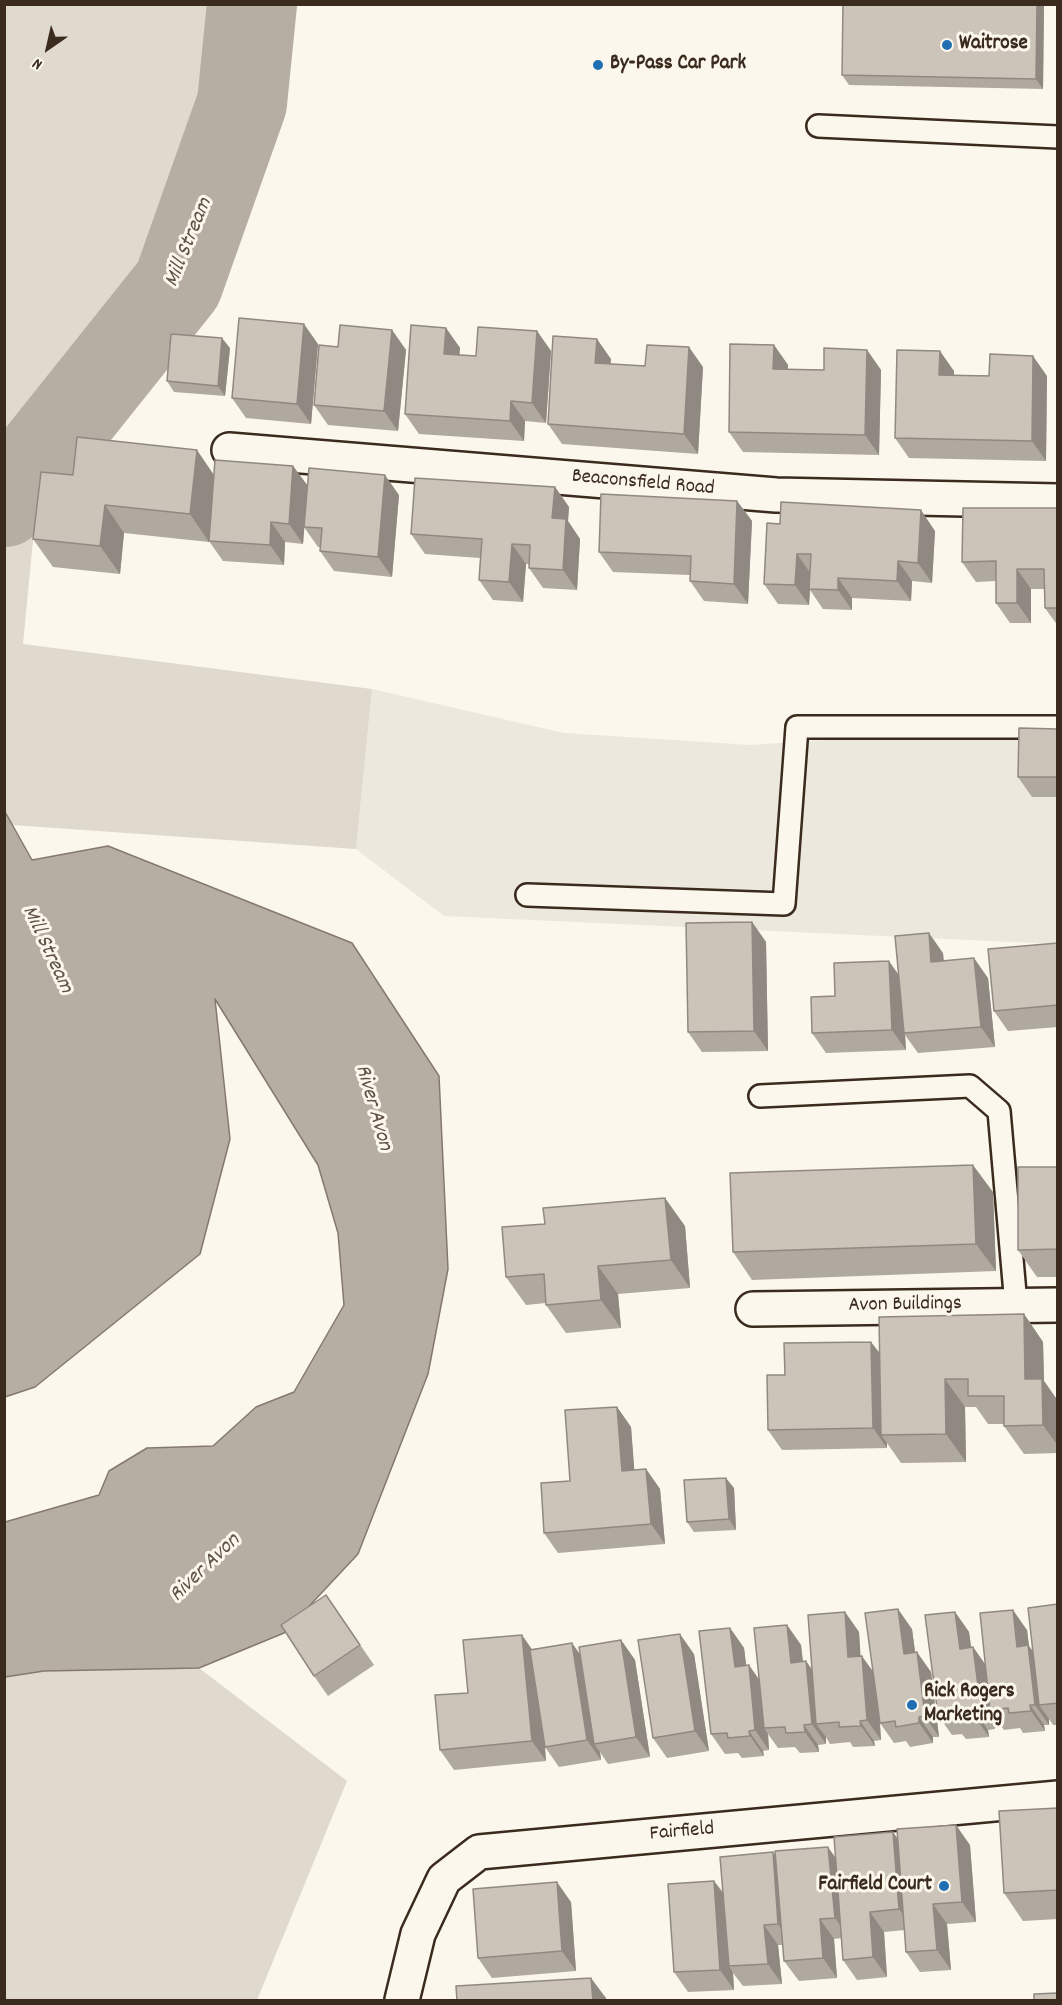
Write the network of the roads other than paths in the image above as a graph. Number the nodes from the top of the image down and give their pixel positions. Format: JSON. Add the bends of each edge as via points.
{"nodes":[{"id":1,"x":818,"y":126,"type":"dead end"},
{"id":2,"x":1058,"y":137,"type":"edge"},
{"id":3,"x":229,"y":450,"type":"dead end"},
{"id":4,"x":1058,"y":501,"type":"edge"},
{"id":5,"x":1058,"y":727,"type":"edge"},
{"id":6,"x":527,"y":895,"type":"dead end"},
{"id":7,"x":760,"y":1096,"type":"dead end"},
{"id":8,"x":1016,"y":1305,"type":"junction"},
{"id":9,"x":1058,"y":1305,"type":"edge"},
{"id":10,"x":753,"y":1309,"type":"dead end"},
{"id":11,"x":1058,"y":1798,"type":"edge"},
{"id":12,"x":402,"y":2001,"type":"edge"}],
"edges":[{"from":1,"to":2,"type":"lane"},
{"from":3,"to":4,"type":"street","name":"Beaconsfield Road","via":[[776,495]]},
{"from":5,"to":6,"type":"lane","via":[[797,727],[784,904]]},
{"from":7,"to":8,"type":"lane","via":[[970,1086],[999,1111]]},
{"from":8,"to":9,"type":"street","name":"Avon Buildings"},
{"from":8,"to":10,"type":"street","name":"Avon Buildings"},
{"from":11,"to":12,"type":"street","name":"Fairfield","via":[[479,1852],[444,1879],[418,1934]]}]}
